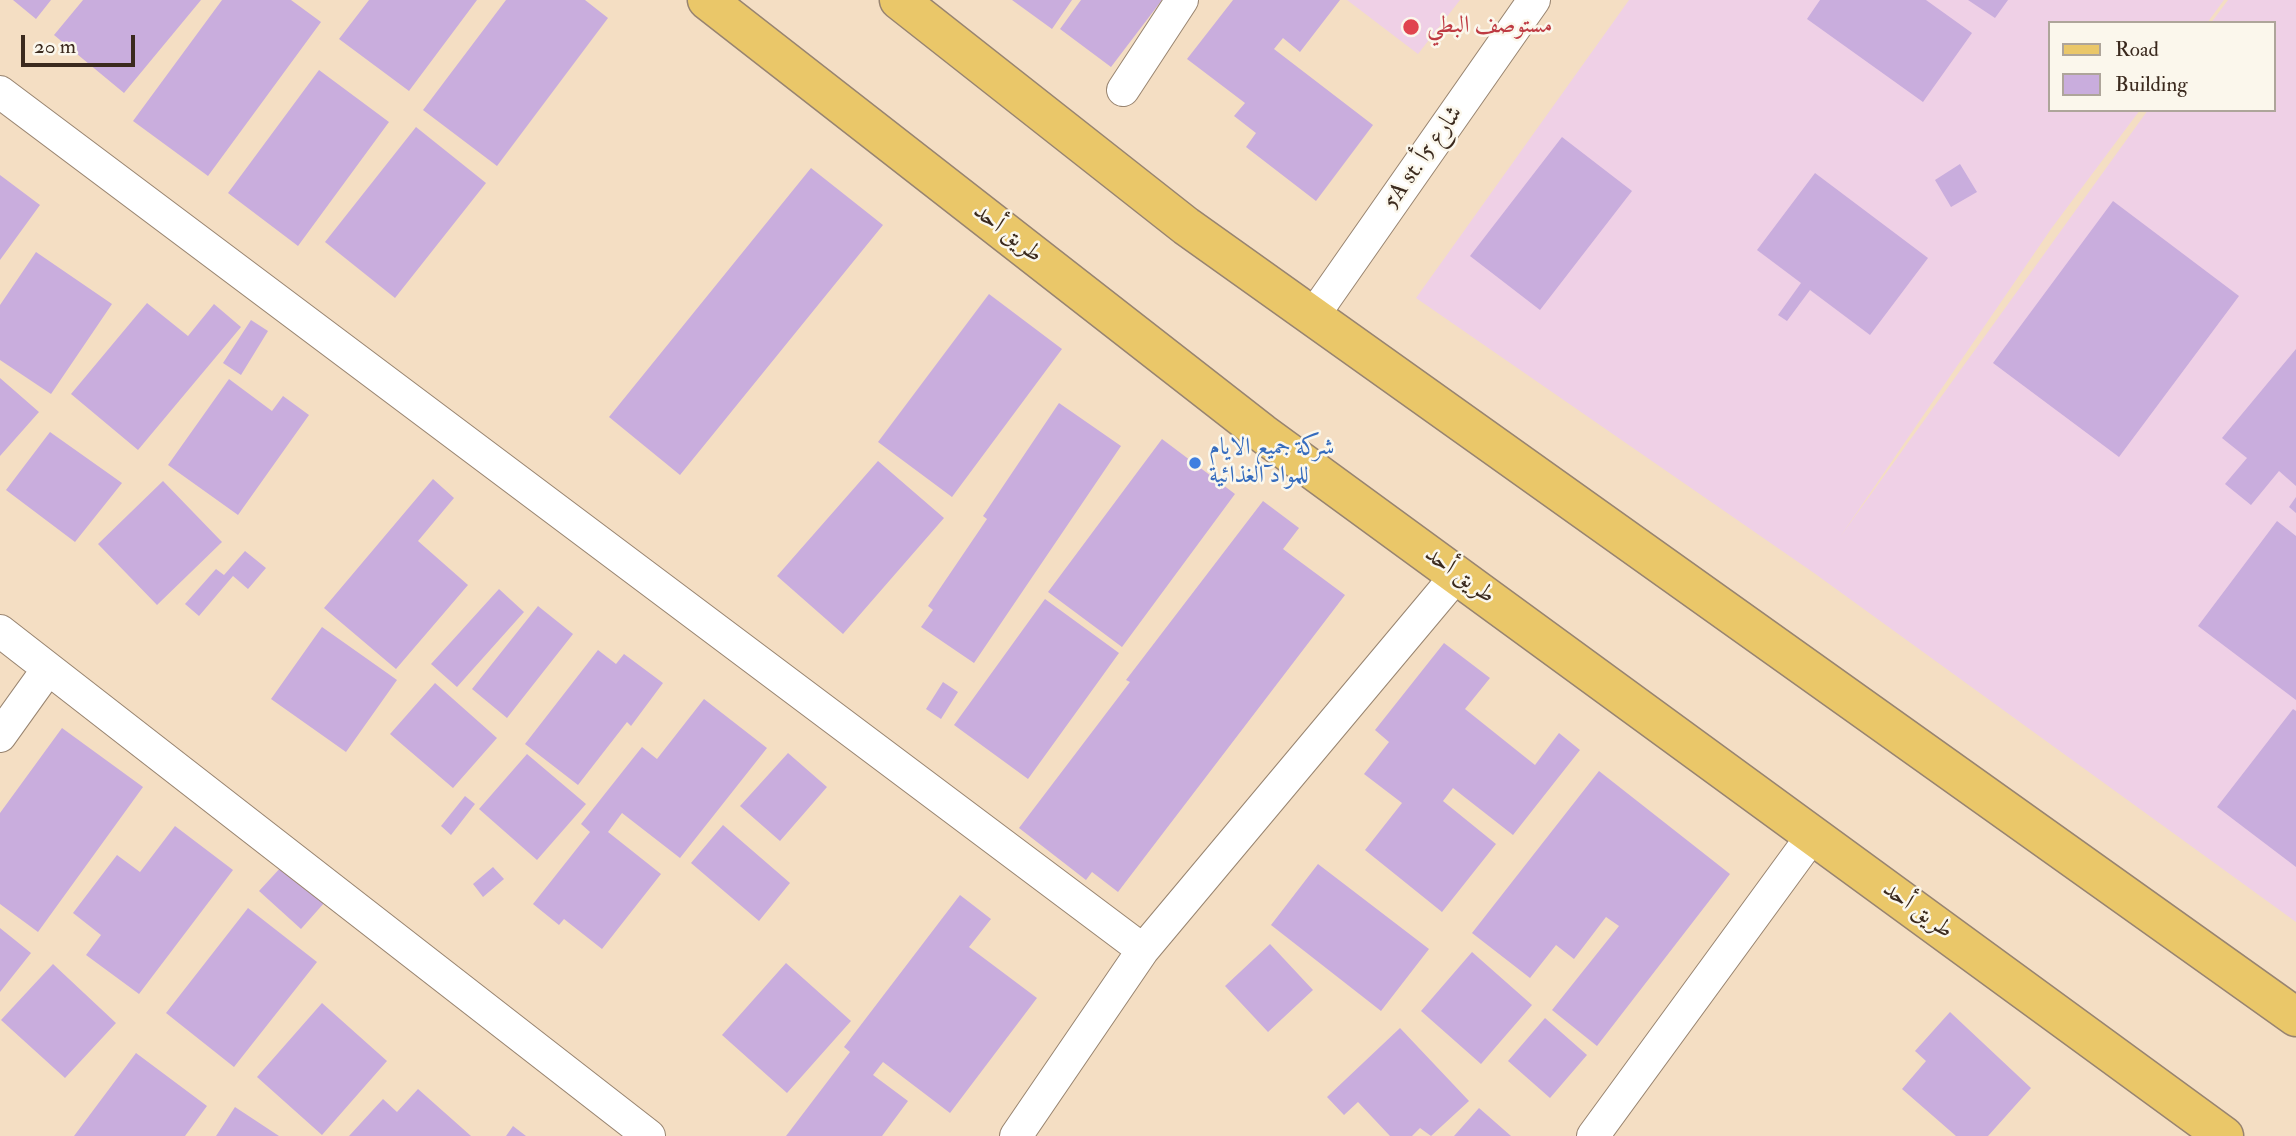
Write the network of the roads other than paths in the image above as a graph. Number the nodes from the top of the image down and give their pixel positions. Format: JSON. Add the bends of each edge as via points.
{"nodes":[{"id":1,"x":707,"y":0,"type":"edge"},
{"id":2,"x":899,"y":0,"type":"edge"},
{"id":3,"x":1182,"y":0,"type":"edge"},
{"id":4,"x":1534,"y":0,"type":"edge"},
{"id":5,"x":1123,"y":90,"type":"dead end"},
{"id":6,"x":0,"y":92,"type":"edge"},
{"id":7,"x":1313,"y":316,"type":"junction"},
{"id":8,"x":1457,"y":575,"type":"junction"},
{"id":9,"x":0,"y":631,"type":"edge"},
{"id":10,"x":48,"y":668,"type":"junction"},
{"id":11,"x":0,"y":736,"type":"edge"},
{"id":12,"x":1813,"y":835,"type":"junction"},
{"id":13,"x":1143,"y":950,"type":"junction"},
{"id":14,"x":2296,"y":1017,"type":"edge"},
{"id":15,"x":649,"y":1136,"type":"edge"},
{"id":16,"x":1016,"y":1136,"type":"edge"},
{"id":17,"x":1593,"y":1136,"type":"edge"},
{"id":18,"x":2224,"y":1136,"type":"edge"}],
"edges":[{"from":1,"to":8,"type":"main road","name":"طريق أحد","via":[[1262,433]]},
{"from":2,"to":7,"type":"main road","via":[[1186,226]]},
{"from":3,"to":5,"type":"street"},
{"from":4,"to":7,"type":"street","name":"5A st. شارع 5أ"},
{"from":6,"to":13,"type":"street"},
{"from":7,"to":14,"type":"main road"},
{"from":8,"to":12,"type":"main road","name":"طريق أحد"},
{"from":8,"to":13,"type":"street"},
{"from":9,"to":10,"type":"street"},
{"from":10,"to":11,"type":"street"},
{"from":10,"to":15,"type":"street"},
{"from":12,"to":17,"type":"street"},
{"from":12,"to":18,"type":"main road","name":"طريق أحد"},
{"from":13,"to":16,"type":"street"}]}
